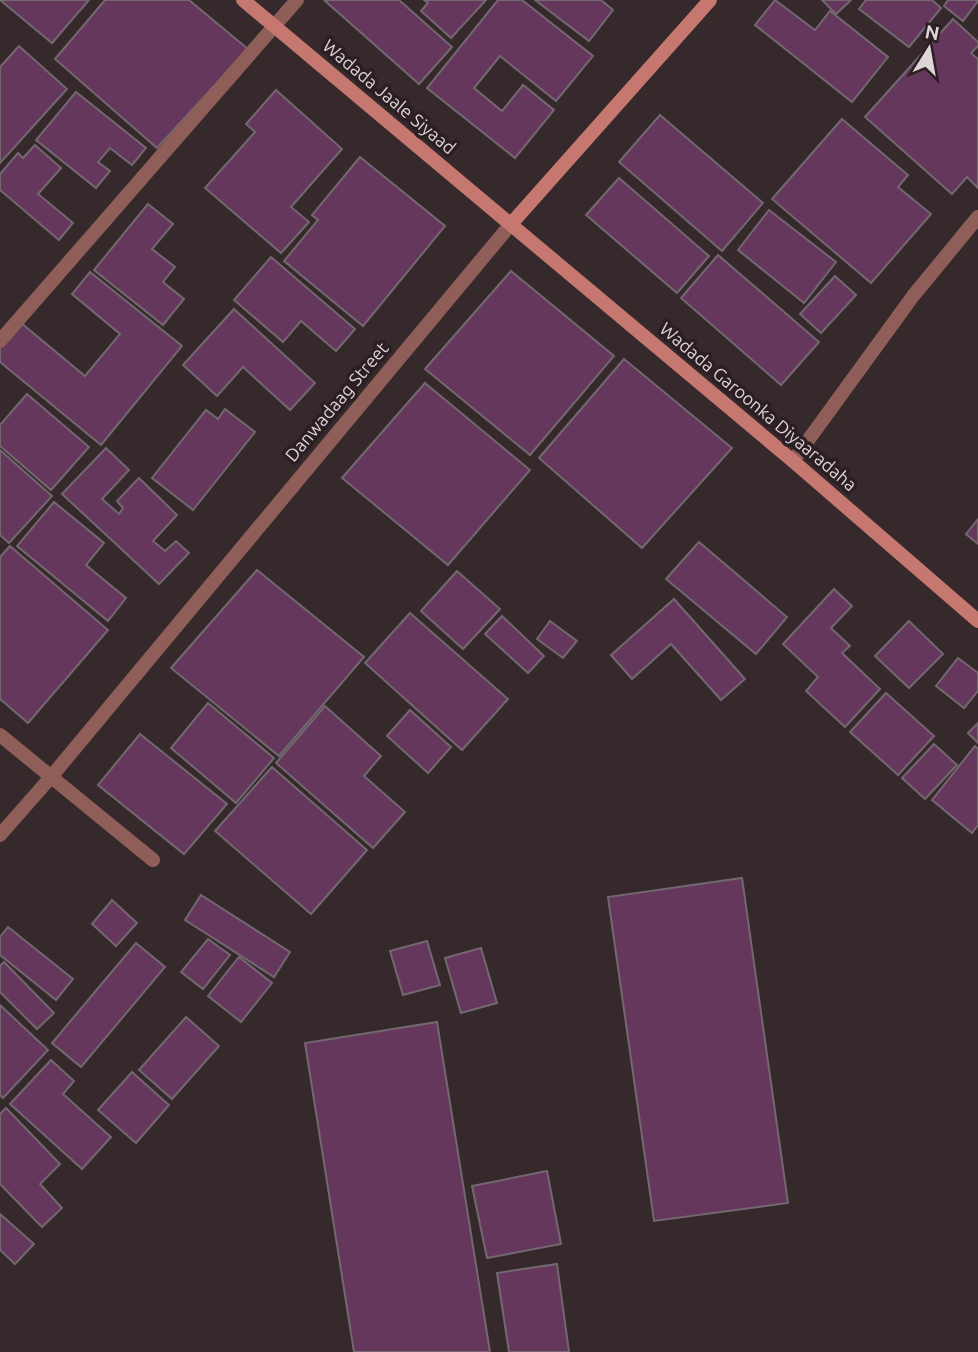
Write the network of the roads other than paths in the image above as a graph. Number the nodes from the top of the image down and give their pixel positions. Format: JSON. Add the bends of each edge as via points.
{"nodes":[{"id":1,"x":243,"y":0,"type":"edge"},
{"id":2,"x":297,"y":0,"type":"edge"},
{"id":3,"x":710,"y":0,"type":"edge"},
{"id":4,"x":274,"y":26,"type":"junction"},
{"id":5,"x":978,"y":217,"type":"edge"},
{"id":6,"x":511,"y":224,"type":"junction"},
{"id":7,"x":0,"y":341,"type":"edge"},
{"id":8,"x":793,"y":461,"type":"junction"},
{"id":9,"x":978,"y":621,"type":"edge"},
{"id":10,"x":0,"y":735,"type":"edge"},
{"id":11,"x":51,"y":777,"type":"junction"},
{"id":12,"x":0,"y":835,"type":"edge"},
{"id":13,"x":153,"y":860,"type":"dead end"}],
"edges":[{"from":1,"to":4,"type":"main road","name":"Wadada Jaale Siyaad"},
{"from":2,"to":4,"type":"street"},
{"from":3,"to":6,"type":"main road","name":"Danwadaag Street"},
{"from":4,"to":6,"type":"main road","name":"Wadada Jaale Siyaad"},
{"from":4,"to":7,"type":"street"},
{"from":5,"to":8,"type":"street","via":[[913,296]]},
{"from":6,"to":8,"type":"main road","name":"Wadada Garoonka Diyaaradaha"},
{"from":6,"to":11,"type":"street","name":"Danwadaag Street"},
{"from":8,"to":9,"type":"main road","name":"Wadada Garoonka Diyaaradaha"},
{"from":10,"to":11,"type":"street"},
{"from":11,"to":12,"type":"street","name":"Danwadaag Street"},
{"from":11,"to":13,"type":"street"}]}
